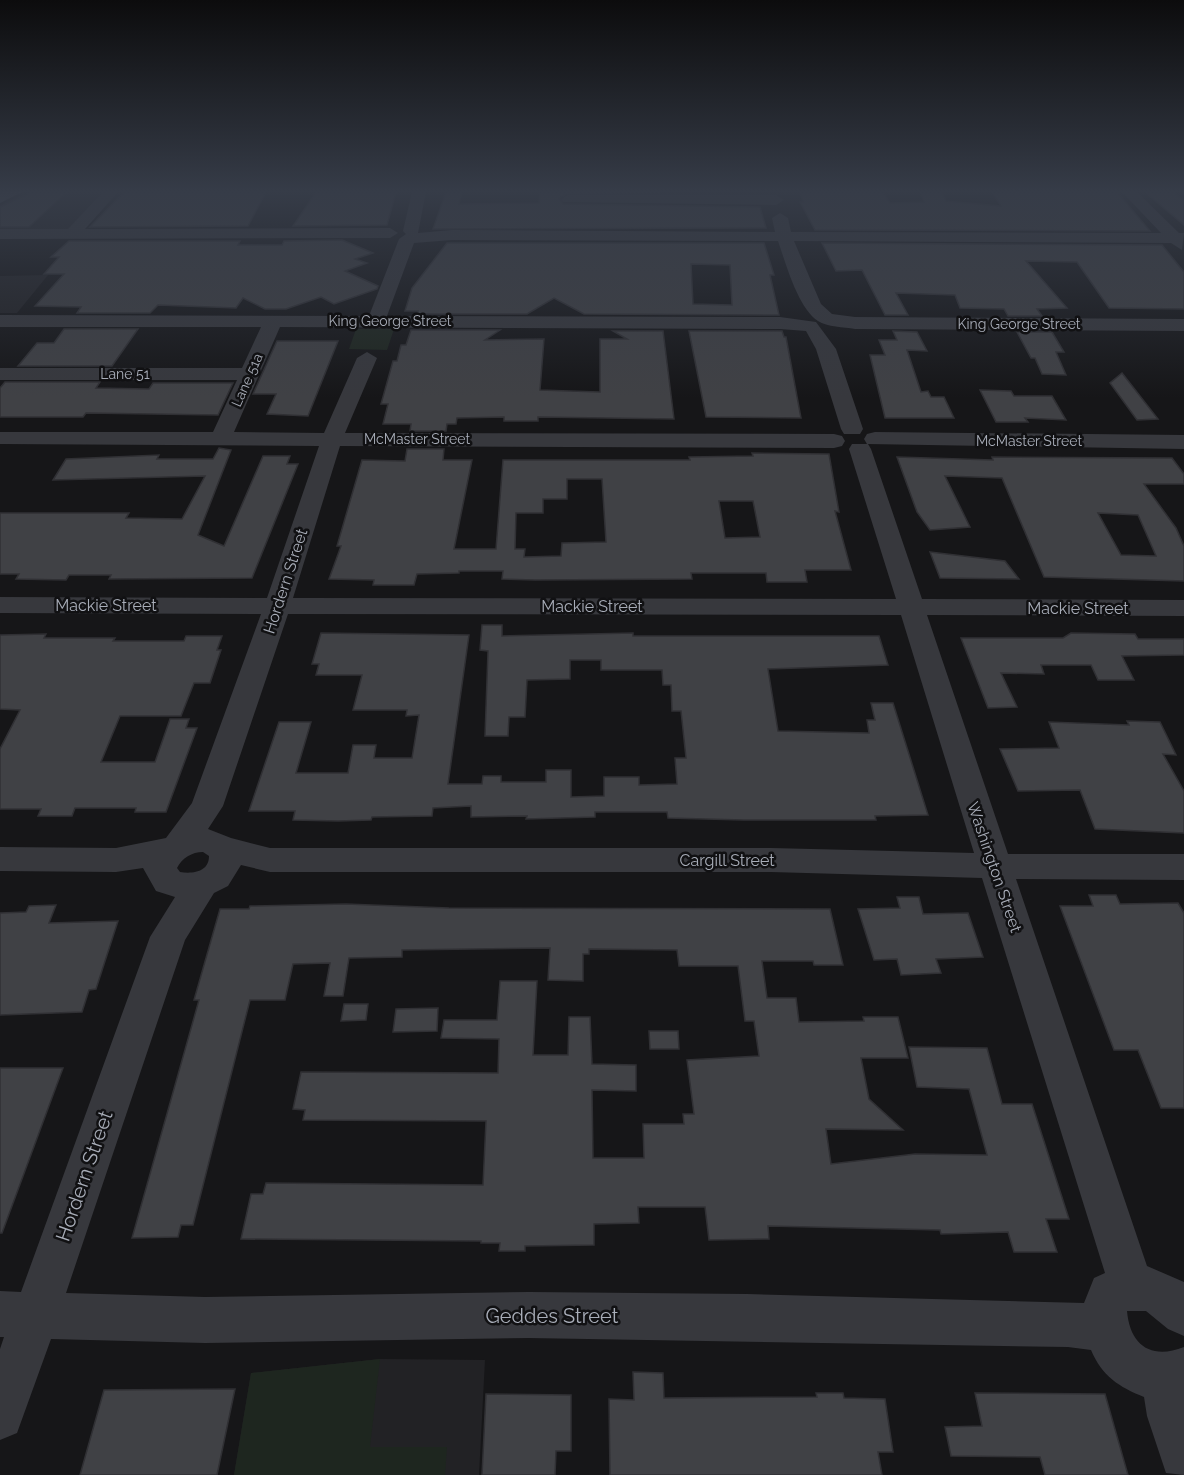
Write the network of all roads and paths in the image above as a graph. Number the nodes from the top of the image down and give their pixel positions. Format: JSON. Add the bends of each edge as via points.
{"nodes":[{"id":1,"x":394,"y":261,"type":"edge"},
{"id":2,"x":794,"y":261,"type":"edge"},
{"id":3,"x":0,"y":321,"type":"edge"},
{"id":4,"x":273,"y":321,"type":"junction"},
{"id":5,"x":376,"y":321,"type":"junction"},
{"id":6,"x":820,"y":323,"type":"junction"},
{"id":7,"x":1184,"y":325,"type":"edge"},
{"id":8,"x":367,"y":358,"type":"dead end"},
{"id":9,"x":0,"y":374,"type":"edge"},
{"id":10,"x":249,"y":374,"type":"junction"},
{"id":11,"x":0,"y":438,"type":"edge"},
{"id":12,"x":221,"y":438,"type":"junction"},
{"id":13,"x":332,"y":438,"type":"junction"},
{"id":14,"x":855,"y":439,"type":"junction"},
{"id":15,"x":1184,"y":442,"type":"edge"},
{"id":16,"x":278,"y":604,"type":"junction"},
{"id":17,"x":0,"y":605,"type":"edge"},
{"id":18,"x":909,"y":608,"type":"junction"},
{"id":19,"x":1184,"y":608,"type":"edge"},
{"id":20,"x":207,"y":806,"type":"junction"},
{"id":21,"x":0,"y":859,"type":"edge"},
{"id":22,"x":213,"y":862,"type":"junction"},
{"id":23,"x":169,"y":864,"type":"junction"},
{"id":24,"x":995,"y":867,"type":"junction"},
{"id":25,"x":1184,"y":867,"type":"edge"},
{"id":26,"x":168,"y":937,"type":"junction"},
{"id":27,"x":1131,"y":1286,"type":"junction"},
{"id":28,"x":1184,"y":1313,"type":"edge"},
{"id":29,"x":18,"y":1315,"type":"edge"},
{"id":30,"x":1104,"y":1329,"type":"junction"},
{"id":31,"x":1175,"y":1375,"type":"edge"},
{"id":32,"x":0,"y":1416,"type":"edge"},
{"id":33,"x":1184,"y":1455,"type":"edge"}],
"edges":[{"from":1,"to":5,"type":"street"},
{"from":2,"to":6,"type":"street","name":"Washington Street"},
{"from":3,"to":4,"type":"street","name":"King George Street"},
{"from":4,"to":5,"type":"street","name":"King George Street"},
{"from":4,"to":10,"type":"street","name":"Lane 51a"},
{"from":5,"to":6,"type":"street","name":"King George Street"},
{"from":6,"to":7,"type":"street","name":"King George Street"},
{"from":6,"to":14,"type":"street","name":"Washington Street"},
{"from":8,"to":13,"type":"street","name":"Hordern Street"},
{"from":9,"to":10,"type":"street","name":"Lane 51"},
{"from":10,"to":12,"type":"street","name":"Lane 51a"},
{"from":11,"to":12,"type":"street","name":"McMaster Street"},
{"from":12,"to":13,"type":"street","name":"McMaster Street"},
{"from":13,"to":14,"type":"street","name":"McMaster Street"},
{"from":13,"to":16,"type":"street","name":"Hordern Street"},
{"from":14,"to":15,"type":"street","name":"McMaster Street"},
{"from":14,"to":18,"type":"street","name":"Washington Street"},
{"from":16,"to":17,"type":"street","name":"Mackie Street"},
{"from":16,"to":18,"type":"street","name":"Mackie Street"},
{"from":16,"to":20,"type":"street","name":"Hordern Street"},
{"from":18,"to":19,"type":"street","name":"Mackie Street"},
{"from":18,"to":24,"type":"street","name":"Washington Street"},
{"from":20,"to":22,"type":"street","name":"Hordern Street"},
{"from":20,"to":23,"type":"street","name":"Hordern Street"},
{"from":21,"to":23,"type":"street"},
{"from":22,"to":23,"type":"street","via":[[200,840]]},
{"from":22,"to":23,"type":"street","via":[[187,888]]},
{"from":22,"to":24,"type":"street","name":"Cargill Street","via":[[771,860]]},
{"from":22,"to":26,"type":"street","name":"Hordern Street"},
{"from":23,"to":26,"type":"street","name":"Hordern Street"},
{"from":24,"to":25,"type":"street","name":"Cargill Street"},
{"from":24,"to":27,"type":"street","name":"Washington Street"},
{"from":26,"to":29,"type":"street","name":"Hordern Street"},
{"from":27,"to":28,"type":"street","via":[[1154,1290]]},
{"from":27,"to":30,"type":"street","via":[[1110,1294],[1102,1316]]},
{"from":29,"to":30,"type":"street","name":"Geddes Street","via":[[205,1320],[529,1315],[747,1317],[1068,1324]]},
{"from":29,"to":32,"type":"street","name":"Hordern Street"},
{"from":30,"to":31,"type":"street","via":[[1128,1364],[1153,1377]]},
{"from":31,"to":33,"type":"street","via":[[1171,1416]]}]}
